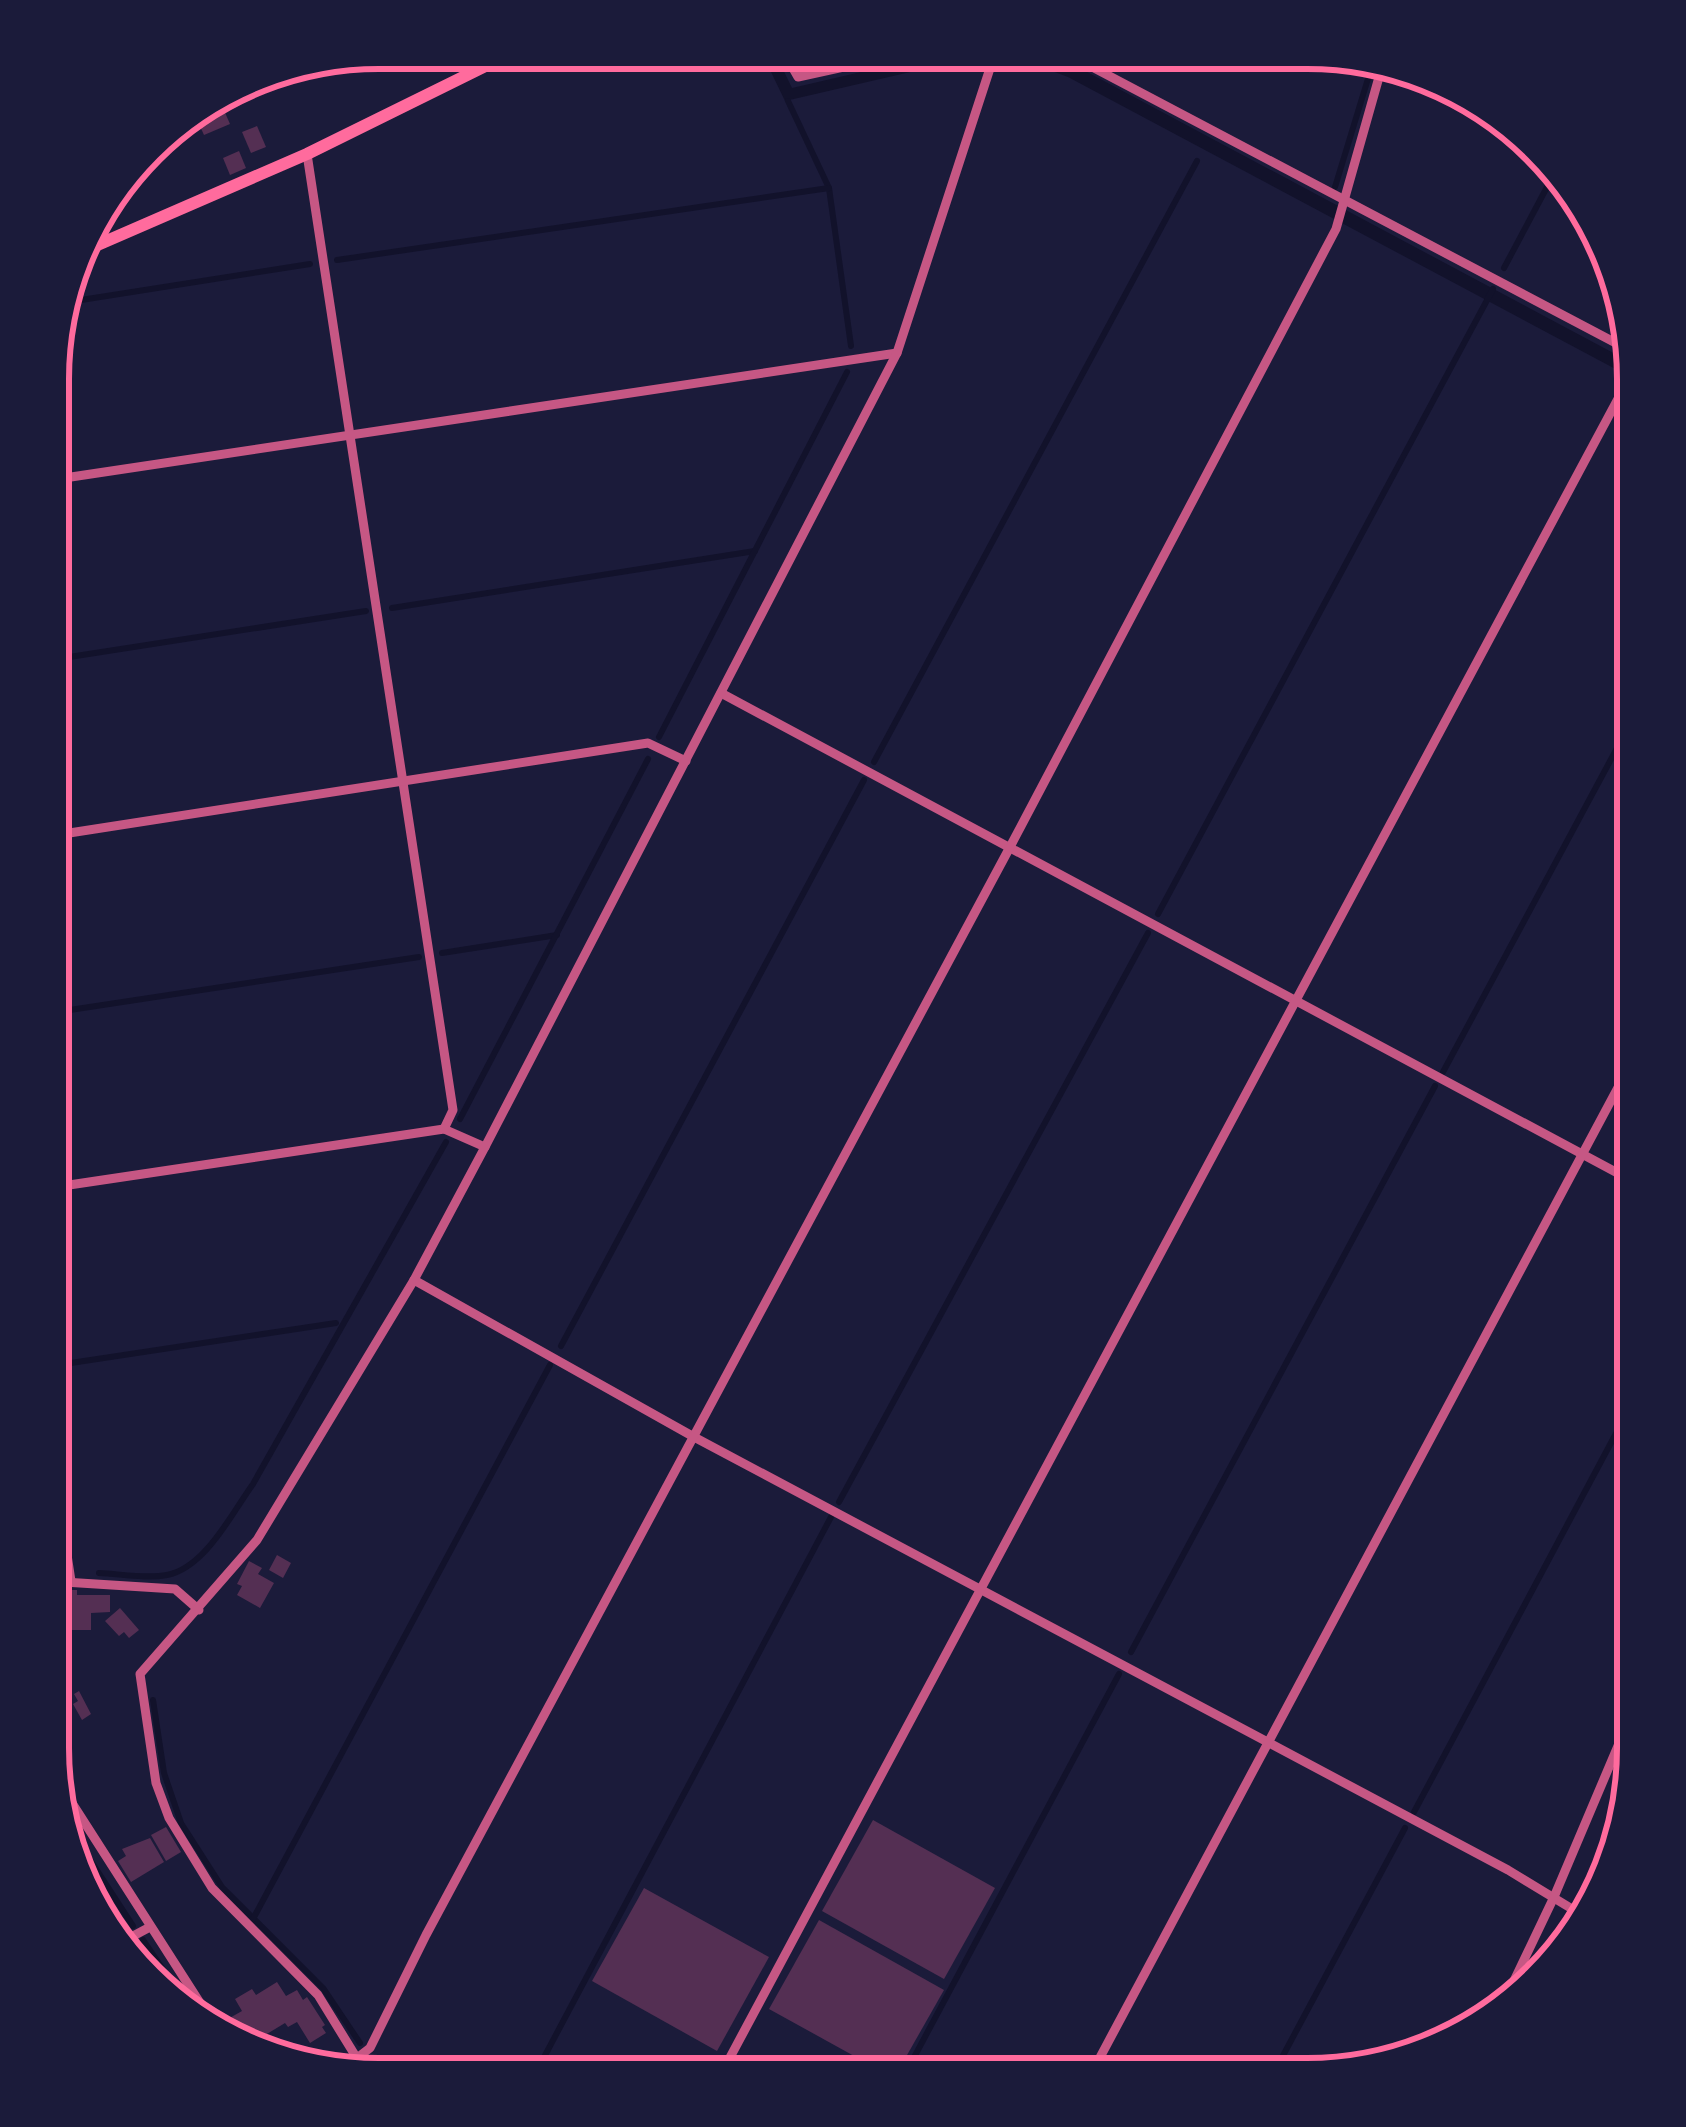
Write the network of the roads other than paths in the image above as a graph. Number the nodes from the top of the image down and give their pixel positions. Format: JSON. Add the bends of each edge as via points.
{"nodes":[{"id":1,"x":479,"y":69,"type":"edge"},
{"id":2,"x":794,"y":69,"type":"edge"},
{"id":3,"x":831,"y":69,"type":"edge"},
{"id":4,"x":989,"y":69,"type":"edge"},
{"id":5,"x":1097,"y":69,"type":"edge"},
{"id":6,"x":1379,"y":78,"type":"edge"},
{"id":7,"x":307,"y":154,"type":"junction"},
{"id":8,"x":1345,"y":197,"type":"junction"},
{"id":9,"x":101,"y":244,"type":"edge"},
{"id":10,"x":1614,"y":342,"type":"edge"},
{"id":11,"x":897,"y":353,"type":"junction"},
{"id":12,"x":1617,"y":401,"type":"edge"},
{"id":13,"x":349,"y":434,"type":"junction"},
{"id":14,"x":69,"y":477,"type":"edge"},
{"id":15,"x":722,"y":693,"type":"junction"},
{"id":16,"x":686,"y":761,"type":"junction"},
{"id":17,"x":403,"y":780,"type":"junction"},
{"id":18,"x":69,"y":833,"type":"edge"},
{"id":19,"x":1010,"y":848,"type":"junction"},
{"id":20,"x":1296,"y":1001,"type":"junction"},
{"id":21,"x":1616,"y":1090,"type":"edge"},
{"id":22,"x":444,"y":1129,"type":"junction"},
{"id":23,"x":485,"y":1147,"type":"junction"},
{"id":24,"x":1582,"y":1155,"type":"junction"},
{"id":25,"x":1616,"y":1173,"type":"edge"},
{"id":26,"x":69,"y":1185,"type":"edge"},
{"id":27,"x":414,"y":1280,"type":"junction"},
{"id":28,"x":694,"y":1437,"type":"junction"},
{"id":29,"x":69,"y":1568,"type":"edge"},
{"id":30,"x":71,"y":1581,"type":"joint"},
{"id":31,"x":980,"y":1588,"type":"junction"},
{"id":32,"x":199,"y":1610,"type":"junction"},
{"id":33,"x":1266,"y":1743,"type":"junction"},
{"id":34,"x":1616,"y":1751,"type":"edge"},
{"id":35,"x":76,"y":1810,"type":"edge"},
{"id":36,"x":1554,"y":1897,"type":"junction"},
{"id":37,"x":1572,"y":1909,"type":"edge"},
{"id":38,"x":150,"y":1927,"type":"junction"},
{"id":39,"x":133,"y":1936,"type":"edge"},
{"id":40,"x":1516,"y":1976,"type":"edge"},
{"id":41,"x":197,"y":1999,"type":"edge"},
{"id":42,"x":356,"y":2057,"type":"edge"},
{"id":43,"x":358,"y":2057,"type":"edge"},
{"id":44,"x":729,"y":2057,"type":"edge"},
{"id":45,"x":1100,"y":2057,"type":"edge"}],
"edges":[{"from":1,"to":7,"type":"main road"},
{"from":2,"to":3,"type":"street","via":[[798,76]]},
{"from":4,"to":11,"type":"street"},
{"from":5,"to":8,"type":"street"},
{"from":6,"to":8,"type":"street"},
{"from":7,"to":9,"type":"main road"},
{"from":7,"to":13,"type":"street"},
{"from":8,"to":10,"type":"street"},
{"from":8,"to":19,"type":"street","via":[[1336,229]]},
{"from":11,"to":13,"type":"street"},
{"from":11,"to":15,"type":"street"},
{"from":12,"to":20,"type":"street"},
{"from":13,"to":14,"type":"street"},
{"from":13,"to":17,"type":"street"},
{"from":15,"to":16,"type":"street"},
{"from":15,"to":19,"type":"street"},
{"from":16,"to":17,"type":"street","via":[[648,743]]},
{"from":16,"to":23,"type":"street"},
{"from":17,"to":18,"type":"street"},
{"from":17,"to":22,"type":"street","via":[[453,1110]]},
{"from":19,"to":20,"type":"street"},
{"from":19,"to":28,"type":"street"},
{"from":20,"to":24,"type":"street"},
{"from":20,"to":31,"type":"street"},
{"from":21,"to":24,"type":"street"},
{"from":22,"to":23,"type":"street"},
{"from":22,"to":26,"type":"street"},
{"from":23,"to":27,"type":"street"},
{"from":24,"to":25,"type":"street"},
{"from":24,"to":33,"type":"street"},
{"from":27,"to":28,"type":"street"},
{"from":27,"to":32,"type":"street","via":[[257,1540]]},
{"from":28,"to":31,"type":"street"},
{"from":28,"to":43,"type":"street","via":[[370,2048]]},
{"from":29,"to":30,"type":"street"},
{"from":30,"to":32,"type":"street","via":[[175,1589]]},
{"from":31,"to":33,"type":"street"},
{"from":31,"to":44,"type":"street"},
{"from":32,"to":42,"type":"street","via":[[140,1674],[156,1783],[212,1888],[318,1995]]},
{"from":33,"to":36,"type":"street"},
{"from":33,"to":45,"type":"street"},
{"from":34,"to":36,"type":"street"},
{"from":35,"to":38,"type":"street"},
{"from":36,"to":37,"type":"street"},
{"from":36,"to":40,"type":"street"},
{"from":38,"to":39,"type":"street"},
{"from":38,"to":41,"type":"street"}]}
